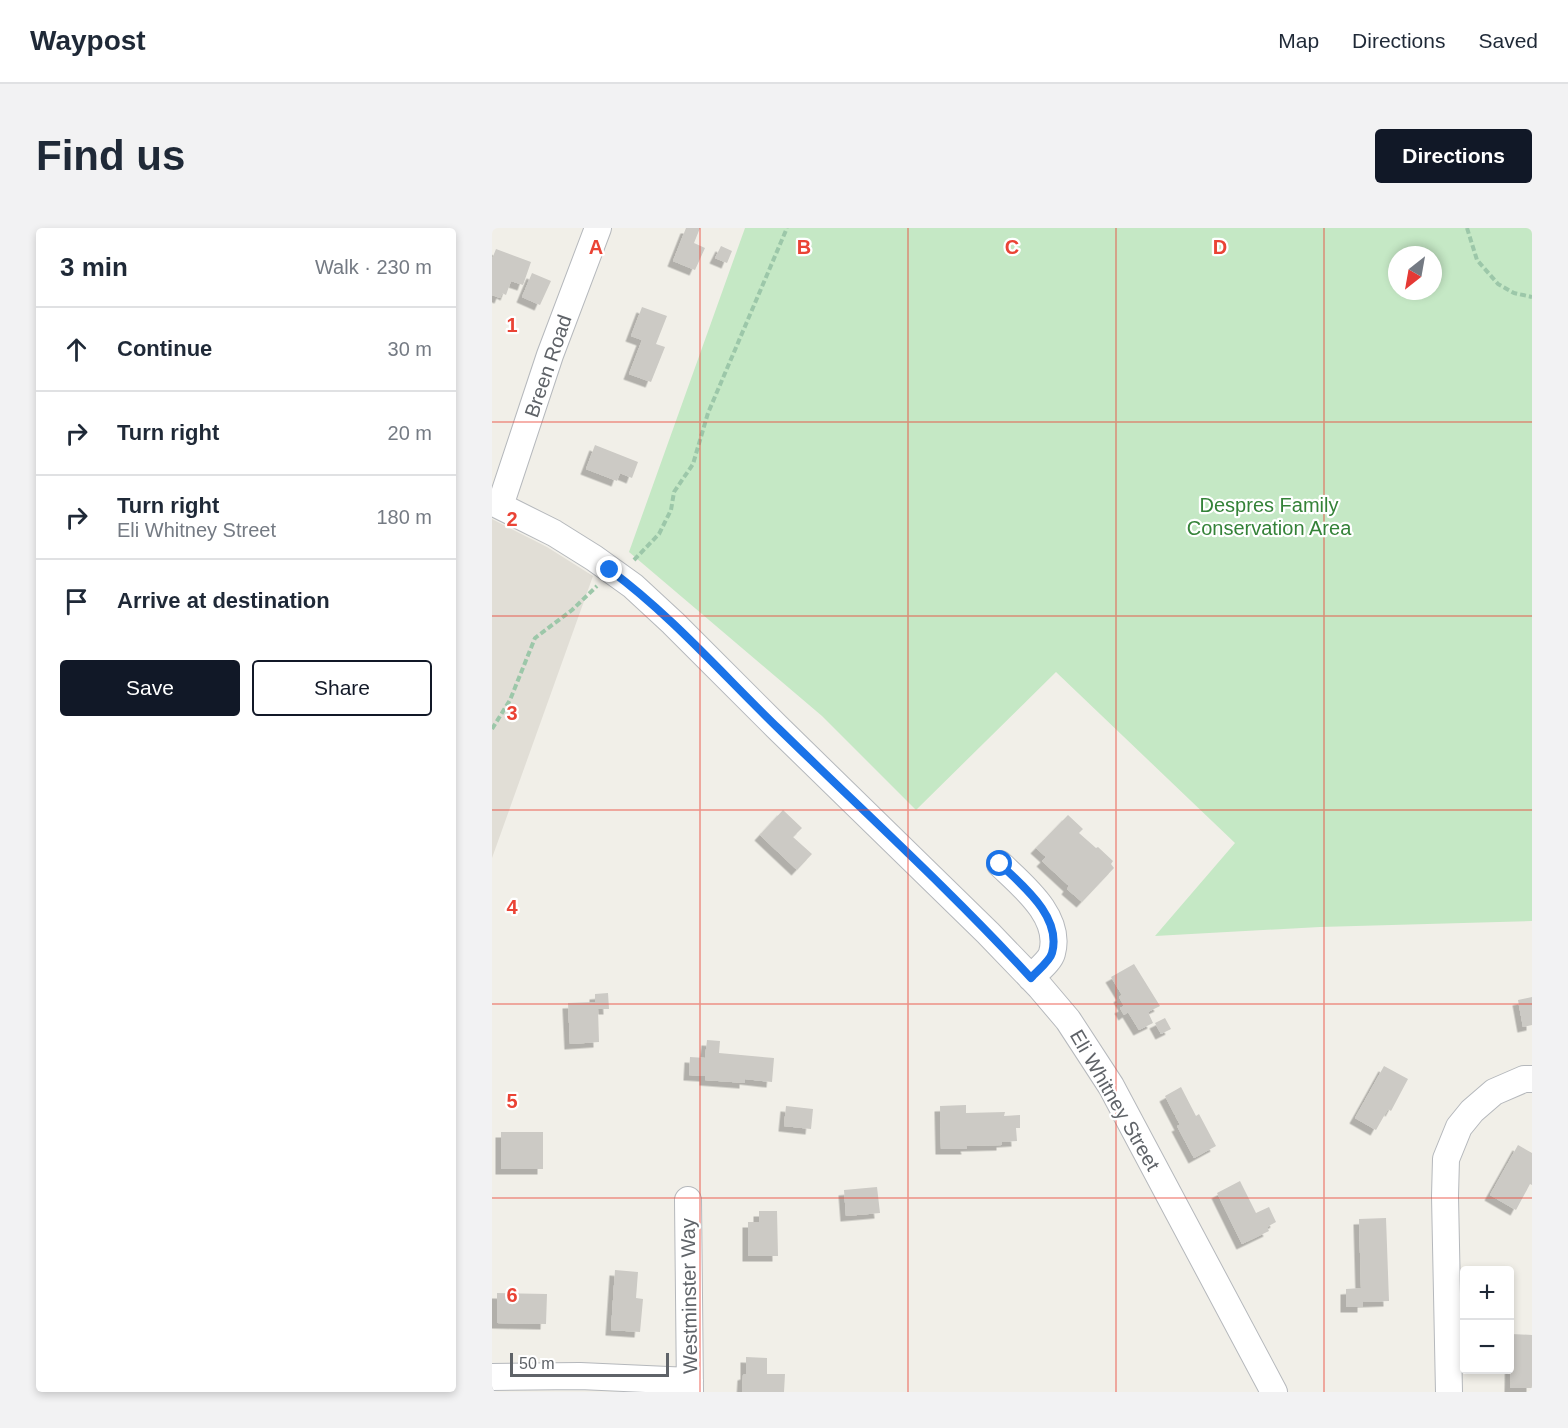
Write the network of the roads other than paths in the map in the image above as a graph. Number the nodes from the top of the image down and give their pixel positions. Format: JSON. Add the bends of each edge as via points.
{"nodes":[{"id":1,"x":598,"y":228,"type":"edge"},
{"id":2,"x":496,"y":504,"type":"edge"},
{"id":3,"x":1000,"y":864,"type":"dead end"},
{"id":4,"x":1031,"y":978,"type":"junction"},
{"id":5,"x":1532,"y":1079,"type":"edge"},
{"id":6,"x":688,"y":1200,"type":"dead end"},
{"id":7,"x":492,"y":1377,"type":"edge"},
{"id":8,"x":690,"y":1387,"type":"edge"},
{"id":9,"x":1274,"y":1392,"type":"edge"},
{"id":10,"x":1449,"y":1392,"type":"edge"}],
"edges":[{"from":1,"to":2,"type":"street","name":"Breen Road"},
{"from":2,"to":4,"type":"street","name":"Eli Whitney Street","via":[[554,533],[633,586]]},
{"from":3,"to":4,"type":"street","via":[[1036,898],[1054,932],[1052,955]]},
{"from":4,"to":9,"type":"street","name":"Eli Whitney Street","via":[[1068,1020],[1111,1086]]},
{"from":5,"to":10,"type":"street","via":[[1494,1092],[1472,1111],[1459,1127],[1446,1159]]},
{"from":6,"to":8,"type":"street","name":"Westminster Way"},
{"from":7,"to":8,"type":"street","via":[[580,1376]]}]}
